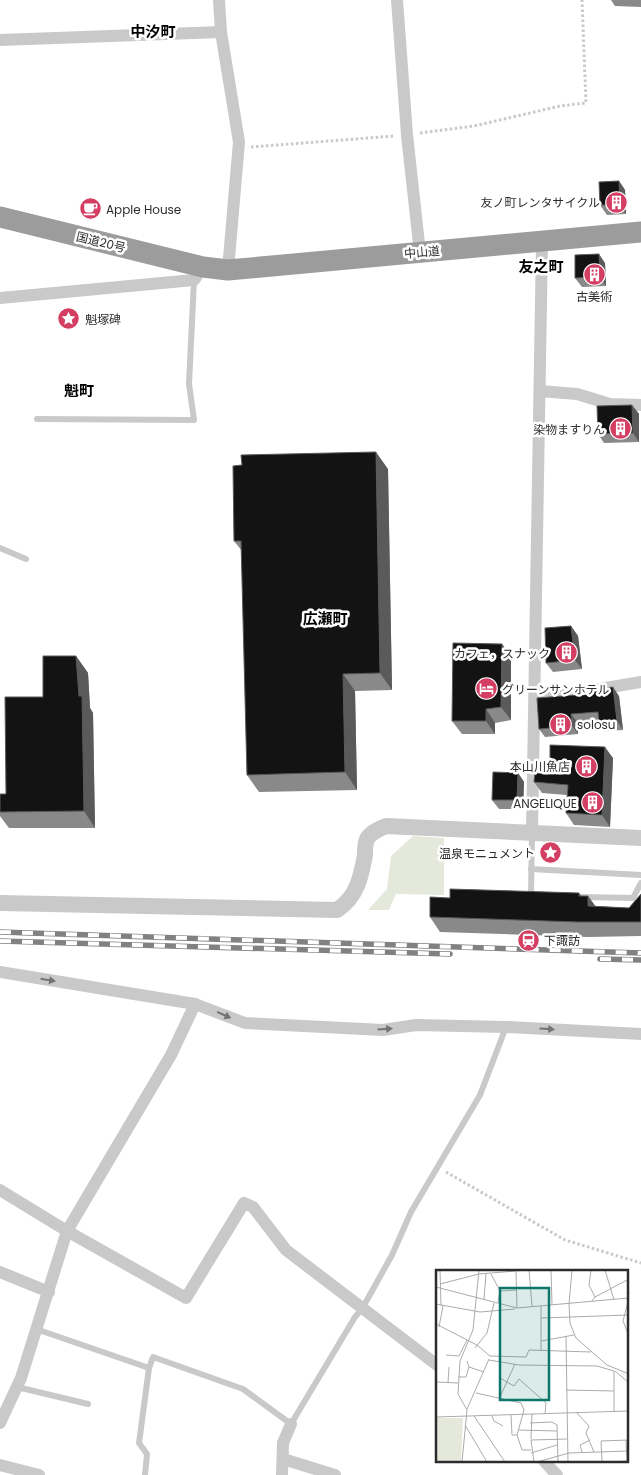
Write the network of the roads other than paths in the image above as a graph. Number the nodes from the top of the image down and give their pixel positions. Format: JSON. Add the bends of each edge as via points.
{"nodes":[{"id":1,"x":219,"y":0,"type":"edge"},
{"id":2,"x":397,"y":0,"type":"edge"},
{"id":3,"x":221,"y":32,"type":"junction"},
{"id":4,"x":0,"y":40,"type":"edge"},
{"id":5,"x":0,"y":217,"type":"edge"},
{"id":6,"x":641,"y":232,"type":"edge"},
{"id":7,"x":542,"y":242,"type":"junction"},
{"id":8,"x":420,"y":253,"type":"junction"},
{"id":9,"x":228,"y":270,"type":"junction"},
{"id":10,"x":198,"y":273,"type":"junction"},
{"id":11,"x":0,"y":298,"type":"edge"},
{"id":12,"x":540,"y":391,"type":"junction"},
{"id":13,"x":641,"y":405,"type":"edge"},
{"id":14,"x":37,"y":420,"type":"dead end"},
{"id":15,"x":0,"y":548,"type":"edge"},
{"id":16,"x":26,"y":559,"type":"dead end"},
{"id":17,"x":641,"y":682,"type":"edge"},
{"id":18,"x":533,"y":700,"type":"junction"},
{"id":19,"x":532,"y":832,"type":"junction"},
{"id":20,"x":641,"y":838,"type":"edge"},
{"id":21,"x":531,"y":869,"type":"junction"},
{"id":22,"x":641,"y":875,"type":"edge"},
{"id":23,"x":641,"y":883,"type":"edge"},
{"id":24,"x":541,"y":896,"type":"edge"},
{"id":25,"x":578,"y":897,"type":"edge"},
{"id":26,"x":0,"y":902,"type":"edge"},
{"id":27,"x":0,"y":972,"type":"edge"},
{"id":28,"x":195,"y":1004,"type":"junction"},
{"id":29,"x":506,"y":1027,"type":"junction"},
{"id":30,"x":641,"y":1034,"type":"edge"},
{"id":31,"x":0,"y":1190,"type":"edge"},
{"id":32,"x":67,"y":1231,"type":"junction"},
{"id":33,"x":0,"y":1272,"type":"edge"},
{"id":34,"x":49,"y":1292,"type":"junction"},
{"id":35,"x":362,"y":1309,"type":"junction"},
{"id":36,"x":36,"y":1329,"type":"junction"},
{"id":37,"x":436,"y":1364,"type":"edge"},
{"id":38,"x":149,"y":1368,"type":"junction"},
{"id":39,"x":17,"y":1388,"type":"junction"},
{"id":40,"x":88,"y":1404,"type":"dead end"},
{"id":41,"x":0,"y":1423,"type":"edge"},
{"id":42,"x":291,"y":1424,"type":"junction"},
{"id":43,"x":283,"y":1459,"type":"junction"},
{"id":44,"x":545,"y":1462,"type":"edge"},
{"id":45,"x":0,"y":1465,"type":"edge"},
{"id":46,"x":39,"y":1475,"type":"edge"},
{"id":47,"x":145,"y":1475,"type":"edge"},
{"id":48,"x":282,"y":1475,"type":"edge"},
{"id":49,"x":335,"y":1475,"type":"edge"},
{"id":50,"x":557,"y":1475,"type":"edge"}],
"edges":[{"from":1,"to":3,"type":"street"},
{"from":2,"to":8,"type":"street"},
{"from":3,"to":4,"type":"street"},
{"from":3,"to":9,"type":"street","via":[[238,142]]},
{"from":5,"to":10,"type":"highway","name":"国道20号"},
{"from":6,"to":7,"type":"highway","name":"中山道"},
{"from":7,"to":8,"type":"highway","name":"中山道"},
{"from":7,"to":12,"type":"street"},
{"from":8,"to":9,"type":"highway","name":"中山道"},
{"from":9,"to":10,"type":"highway","name":"中山道"},
{"from":10,"to":11,"type":"street"},
{"from":10,"to":14,"type":"lane","via":[[189,384],[194,420]]},
{"from":12,"to":13,"type":"street","via":[[577,394],[610,404]]},
{"from":12,"to":18,"type":"street"},
{"from":15,"to":16,"type":"lane"},
{"from":17,"to":18,"type":"street"},
{"from":18,"to":19,"type":"street"},
{"from":19,"to":20,"type":"street"},
{"from":19,"to":21,"type":"lane"},
{"from":19,"to":26,"type":"street","via":[[386,826],[376,830],[367,839],[356,888],[348,902],[337,910]]},
{"from":21,"to":22,"type":"lane"},
{"from":21,"to":24,"type":"lane","via":[[531,896]]},
{"from":23,"to":25,"type":"lane","via":[[633,898]]},
{"from":27,"to":28,"type":"street","one_way":true},
{"from":28,"to":29,"type":"street","one_way":true,"via":[[245,1023],[383,1030],[416,1025]]},
{"from":28,"to":32,"type":"street","via":[[171,1055]]},
{"from":29,"to":30,"type":"street","one_way":true},
{"from":29,"to":35,"type":"lane","via":[[480,1095],[412,1212]]},
{"from":31,"to":32,"type":"street"},
{"from":32,"to":34,"type":"street"},
{"from":32,"to":35,"type":"street","via":[[186,1298],[244,1204],[253,1206],[286,1250]]},
{"from":33,"to":34,"type":"street"},
{"from":34,"to":36,"type":"street"},
{"from":35,"to":37,"type":"street"},
{"from":35,"to":42,"type":"lane"},
{"from":36,"to":38,"type":"lane"},
{"from":36,"to":39,"type":"street"},
{"from":38,"to":42,"type":"lane","via":[[152,1357],[243,1389]]},
{"from":38,"to":47,"type":"lane","via":[[138,1443],[147,1454]]},
{"from":39,"to":40,"type":"lane"},
{"from":39,"to":41,"type":"street"},
{"from":42,"to":43,"type":"street","via":[[283,1443]]},
{"from":43,"to":48,"type":"street"},
{"from":43,"to":49,"type":"street"},
{"from":44,"to":50,"type":"street"},
{"from":45,"to":46,"type":"street"}]}
